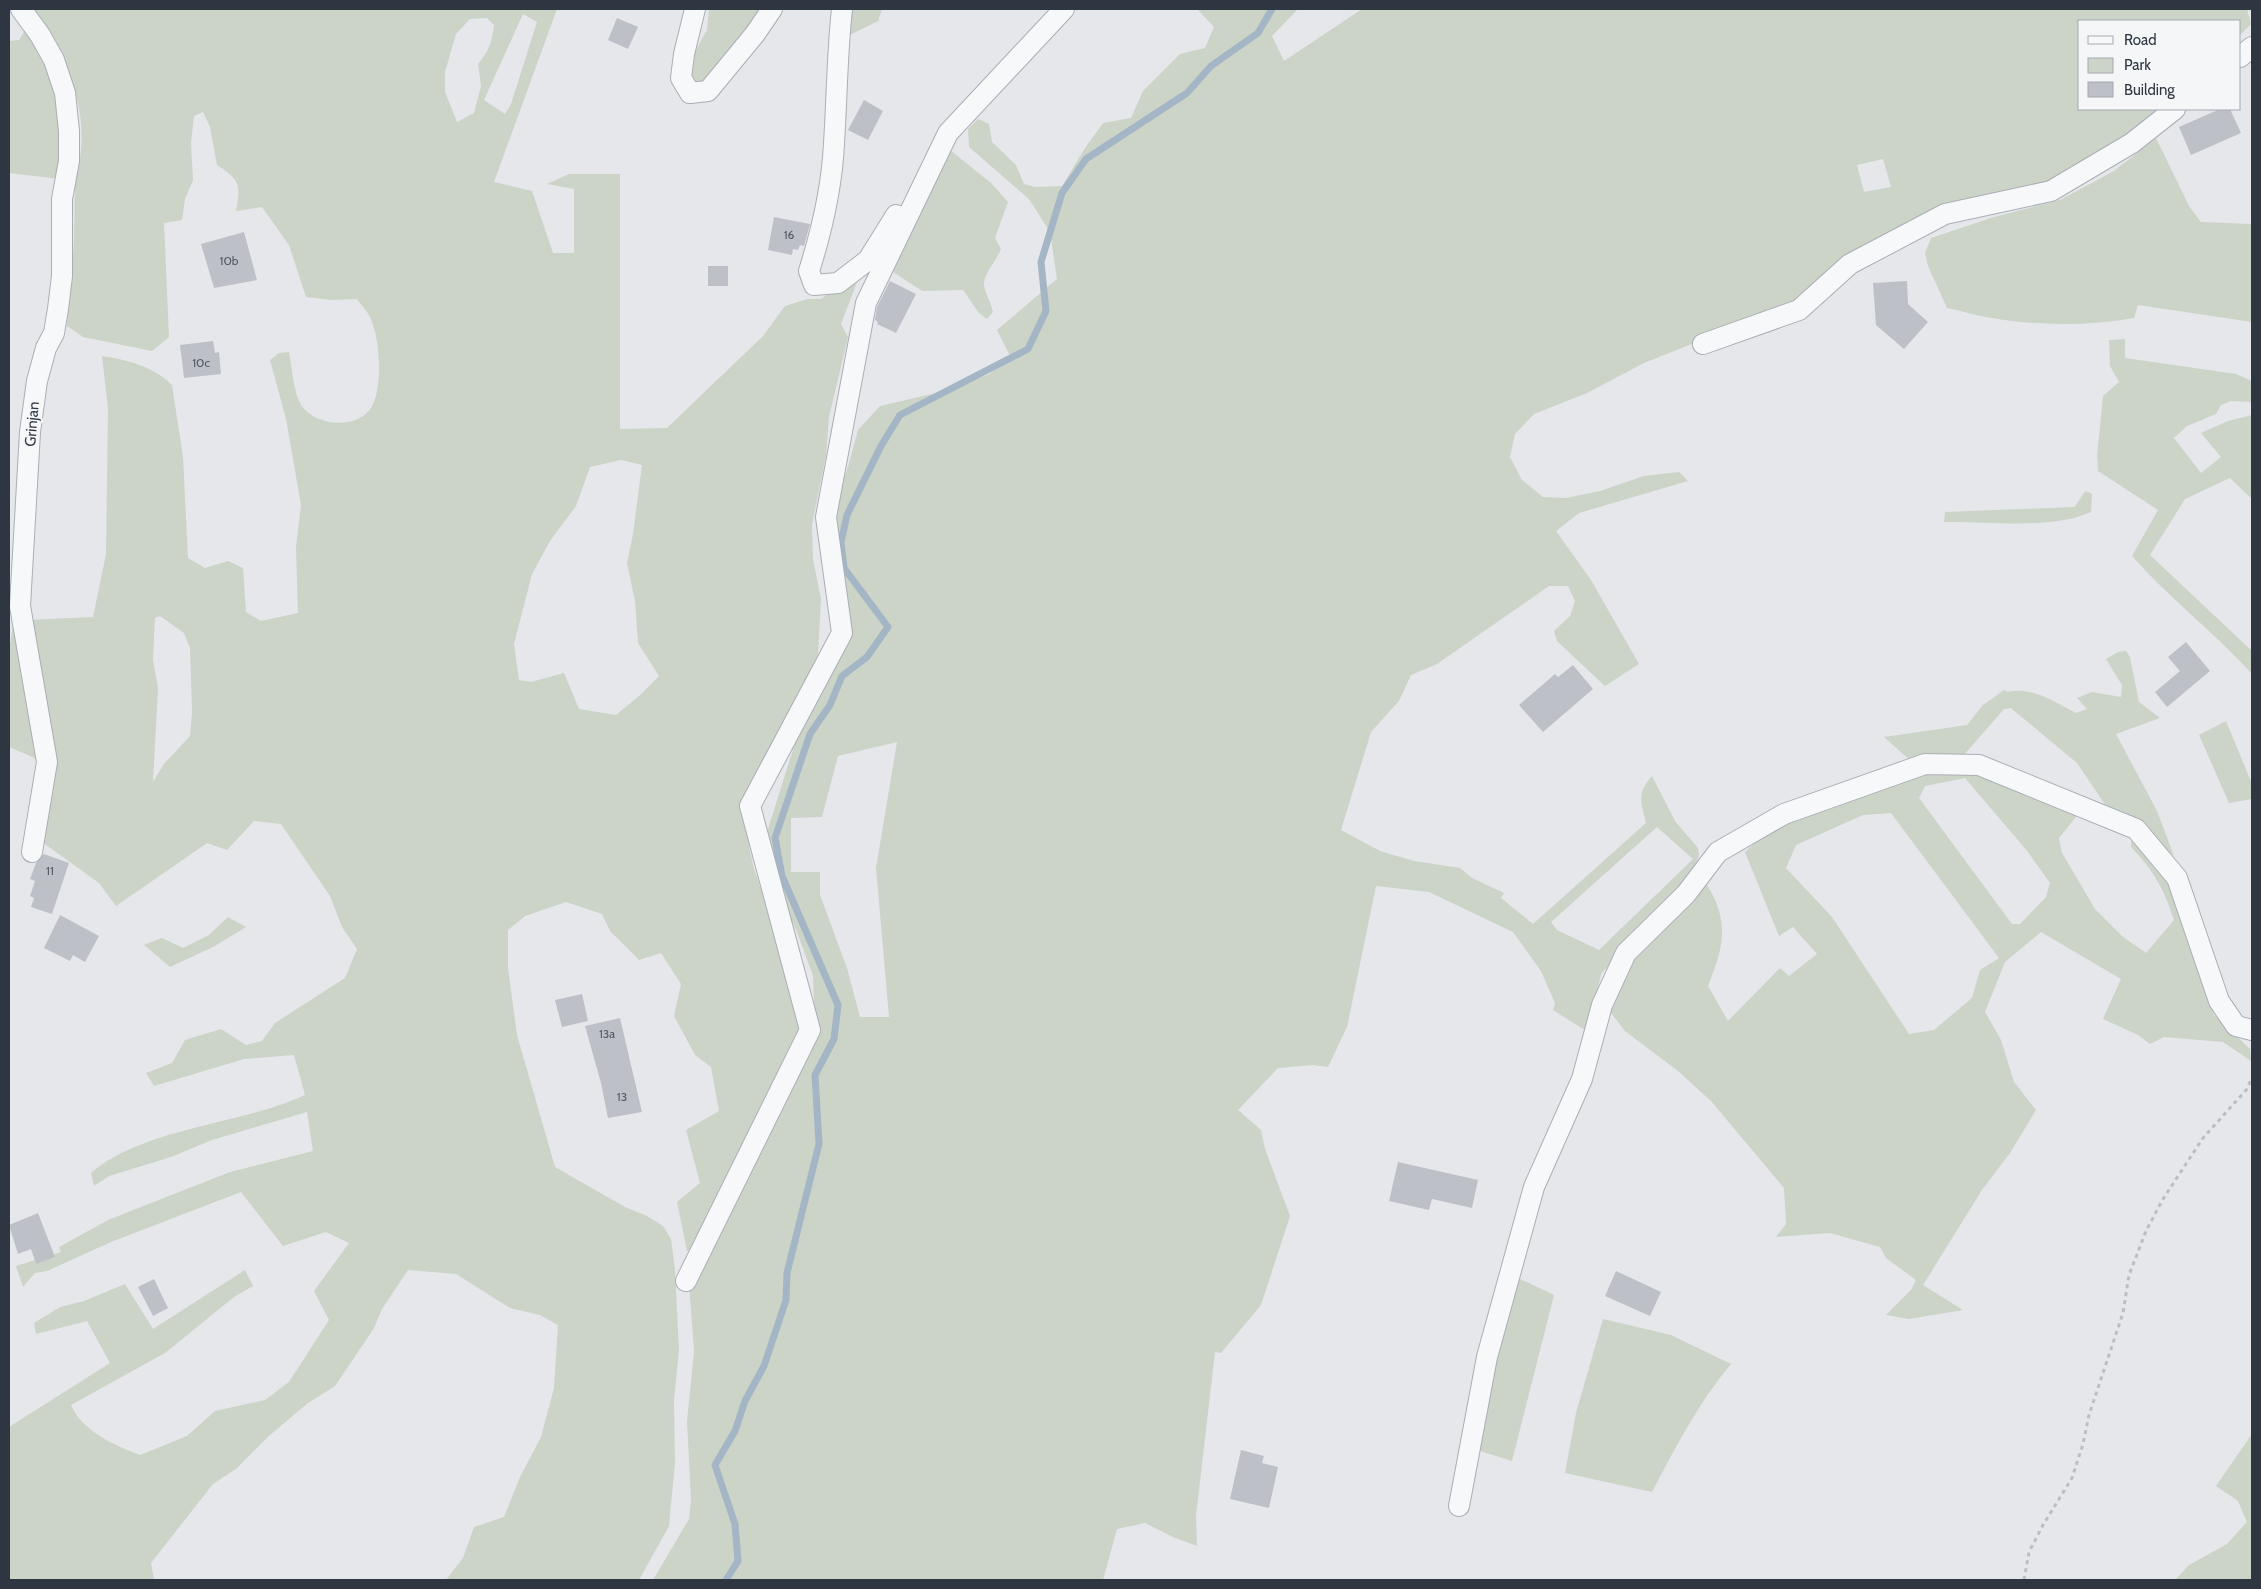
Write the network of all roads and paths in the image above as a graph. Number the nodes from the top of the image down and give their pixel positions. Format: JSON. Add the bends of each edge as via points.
{"nodes":[{"id":1,"x":21,"y":9,"type":"edge"},
{"id":2,"x":695,"y":9,"type":"edge"},
{"id":3,"x":772,"y":9,"type":"edge"},
{"id":4,"x":842,"y":9,"type":"edge"},
{"id":5,"x":1064,"y":9,"type":"edge"},
{"id":6,"x":2252,"y":47,"type":"edge"},
{"id":7,"x":2241,"y":56,"type":"edge"},
{"id":8,"x":2174,"y":110,"type":"edge"},
{"id":9,"x":948,"y":132,"type":"junction"},
{"id":10,"x":1703,"y":344,"type":"dead end"},
{"id":11,"x":32,"y":852,"type":"dead end"},
{"id":12,"x":2252,"y":1030,"type":"edge"},
{"id":13,"x":2252,"y":1077,"type":"edge"},
{"id":14,"x":686,"y":1281,"type":"dead end"},
{"id":15,"x":1459,"y":1506,"type":"dead end"},
{"id":16,"x":2024,"y":1580,"type":"edge"}],
"edges":[{"from":1,"to":11,"type":"street","name":"Grinjan","via":[[54,60],[65,93],[69,131],[69,161],[62,199],[62,276],[54,333],[46,348],[37,381],[30,432],[20,606],[47,762]]},
{"from":2,"to":3,"type":"street","via":[[681,78],[690,93],[708,91]]},
{"from":4,"to":9,"type":"street","via":[[836,67],[834,144],[820,235],[809,271],[814,285],[838,283],[868,260],[926,161]]},
{"from":5,"to":9,"type":"street"},
{"from":6,"to":7,"type":"street"},
{"from":8,"to":10,"type":"street","via":[[2132,143],[2051,191],[1945,214],[1850,264],[1799,310]]},
{"from":9,"to":14,"type":"street","via":[[866,303],[826,517],[842,632],[750,806],[810,1030]]},
{"from":12,"to":15,"type":"street","via":[[2236,1026],[2219,1001],[2177,878],[2136,829],[1979,765],[1925,764],[1784,814],[1718,852],[1686,894],[1626,953],[1602,1005],[1582,1079],[1534,1187],[1487,1357]]},
{"from":13,"to":16,"type":"path","via":[[2240,1097],[2203,1138],[2146,1231],[2129,1275],[2123,1313],[2072,1478],[2029,1552]]}]}
